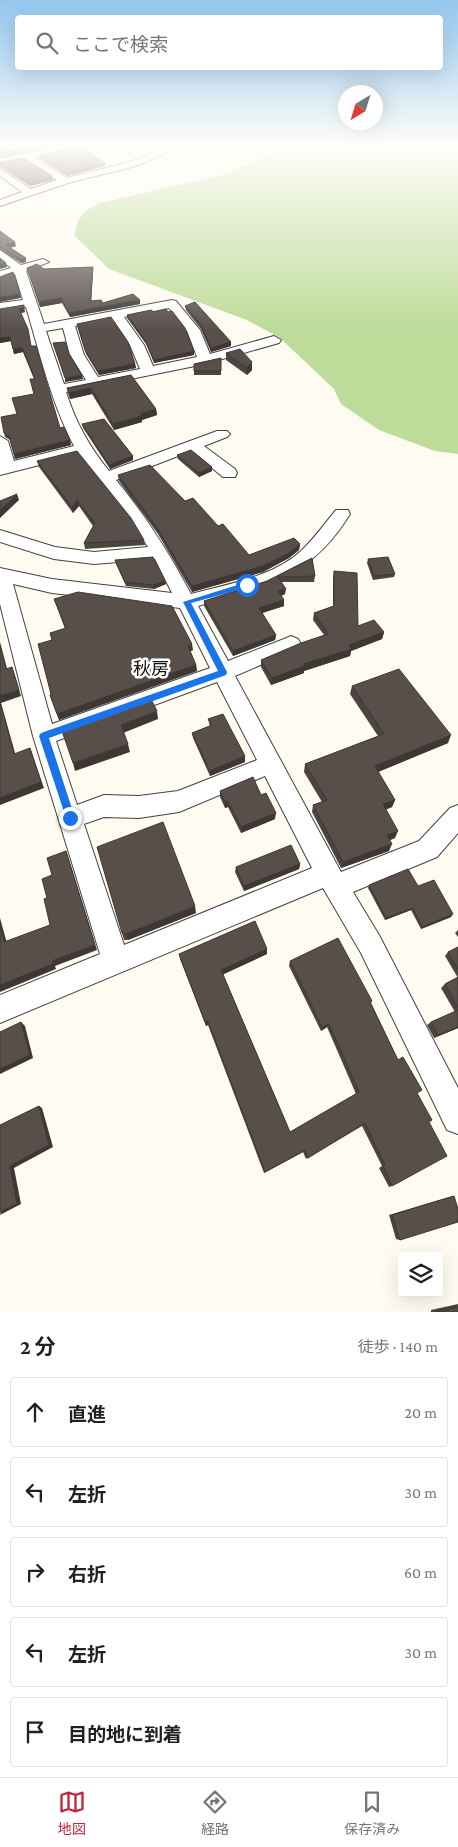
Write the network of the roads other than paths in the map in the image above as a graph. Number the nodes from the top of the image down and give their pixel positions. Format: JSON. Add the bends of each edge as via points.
{"nodes":[{"id":1,"x":0,"y":253,"type":"edge"},
{"id":2,"x":43,"y":262,"type":"dead end"},
{"id":3,"x":20,"y":270,"type":"junction"},
{"id":4,"x":0,"y":276,"type":"edge"},
{"id":5,"x":30,"y":303,"type":"junction"},
{"id":6,"x":0,"y":307,"type":"edge"},
{"id":7,"x":116,"y":315,"type":"junction"},
{"id":8,"x":68,"y":324,"type":"junction"},
{"id":9,"x":38,"y":329,"type":"junction"},
{"id":10,"x":274,"y":340,"type":"dead end"},
{"id":11,"x":205,"y":360,"type":"junction"},
{"id":12,"x":148,"y":372,"type":"junction"},
{"id":13,"x":94,"y":382,"type":"junction"},
{"id":14,"x":58,"y":390,"type":"junction"},
{"id":15,"x":222,"y":434,"type":"dead end"},
{"id":16,"x":0,"y":441,"type":"edge"},
{"id":17,"x":193,"y":445,"type":"junction"},
{"id":18,"x":83,"y":449,"type":"junction"},
{"id":19,"x":4,"y":469,"type":"edge"},
{"id":20,"x":229,"y":473,"type":"dead end"},
{"id":21,"x":106,"y":478,"type":"junction"},
{"id":22,"x":342,"y":514,"type":"dead end"},
{"id":23,"x":0,"y":536,"type":"edge"},
{"id":24,"x":160,"y":552,"type":"junction"},
{"id":25,"x":1,"y":576,"type":"edge"},
{"id":26,"x":187,"y":602,"type":"junction"},
{"id":27,"x":292,"y":644,"type":"dead end"},
{"id":28,"x":223,"y":672,"type":"junction"},
{"id":29,"x":44,"y":736,"type":"junction"},
{"id":30,"x":270,"y":764,"type":"junction"},
{"id":31,"x":458,"y":816,"type":"edge"},
{"id":32,"x":70,"y":818,"type":"junction"},
{"id":33,"x":332,"y":881,"type":"junction"},
{"id":34,"x":116,"y":962,"type":"junction"},
{"id":35,"x":0,"y":1009,"type":"edge"},
{"id":36,"x":458,"y":1119,"type":"edge"}],
"edges":[{"from":1,"to":3,"type":"street"},
{"from":2,"to":3,"type":"street"},
{"from":3,"to":4,"type":"street"},
{"from":3,"to":5,"type":"street"},
{"from":5,"to":6,"type":"street"},
{"from":5,"to":9,"type":"street"},
{"from":7,"to":8,"type":"street"},
{"from":7,"to":11,"type":"street","via":[[172,304],[193,330]]},
{"from":7,"to":12,"type":"street","via":[[137,345]]},
{"from":8,"to":9,"type":"street"},
{"from":8,"to":13,"type":"street","via":[[77,354]]},
{"from":9,"to":14,"type":"street"},
{"from":10,"to":11,"type":"street"},
{"from":11,"to":12,"type":"street"},
{"from":12,"to":13,"type":"street"},
{"from":13,"to":14,"type":"street"},
{"from":14,"to":18,"type":"street"},
{"from":15,"to":17,"type":"street"},
{"from":16,"to":19,"type":"street"},
{"from":17,"to":20,"type":"street"},
{"from":17,"to":21,"type":"street"},
{"from":18,"to":19,"type":"street"},
{"from":18,"to":21,"type":"street"},
{"from":21,"to":24,"type":"street"},
{"from":22,"to":26,"type":"street","via":[[307,556],[281,572]]},
{"from":23,"to":24,"type":"street","via":[[54,553],[94,558]]},
{"from":24,"to":26,"type":"street"},
{"from":25,"to":26,"type":"street"},
{"from":25,"to":29,"type":"street"},
{"from":26,"to":28,"type":"street"},
{"from":27,"to":28,"type":"street"},
{"from":28,"to":29,"type":"street"},
{"from":28,"to":30,"type":"street"},
{"from":29,"to":32,"type":"street"},
{"from":30,"to":32,"type":"street","via":[[179,801],[139,807],[104,806]]},
{"from":30,"to":33,"type":"street"},
{"from":31,"to":33,"type":"street","via":[[428,849],[410,858]]},
{"from":32,"to":34,"type":"street"},
{"from":33,"to":34,"type":"street"},
{"from":33,"to":36,"type":"street","via":[[370,944]]},
{"from":34,"to":35,"type":"street"}]}
